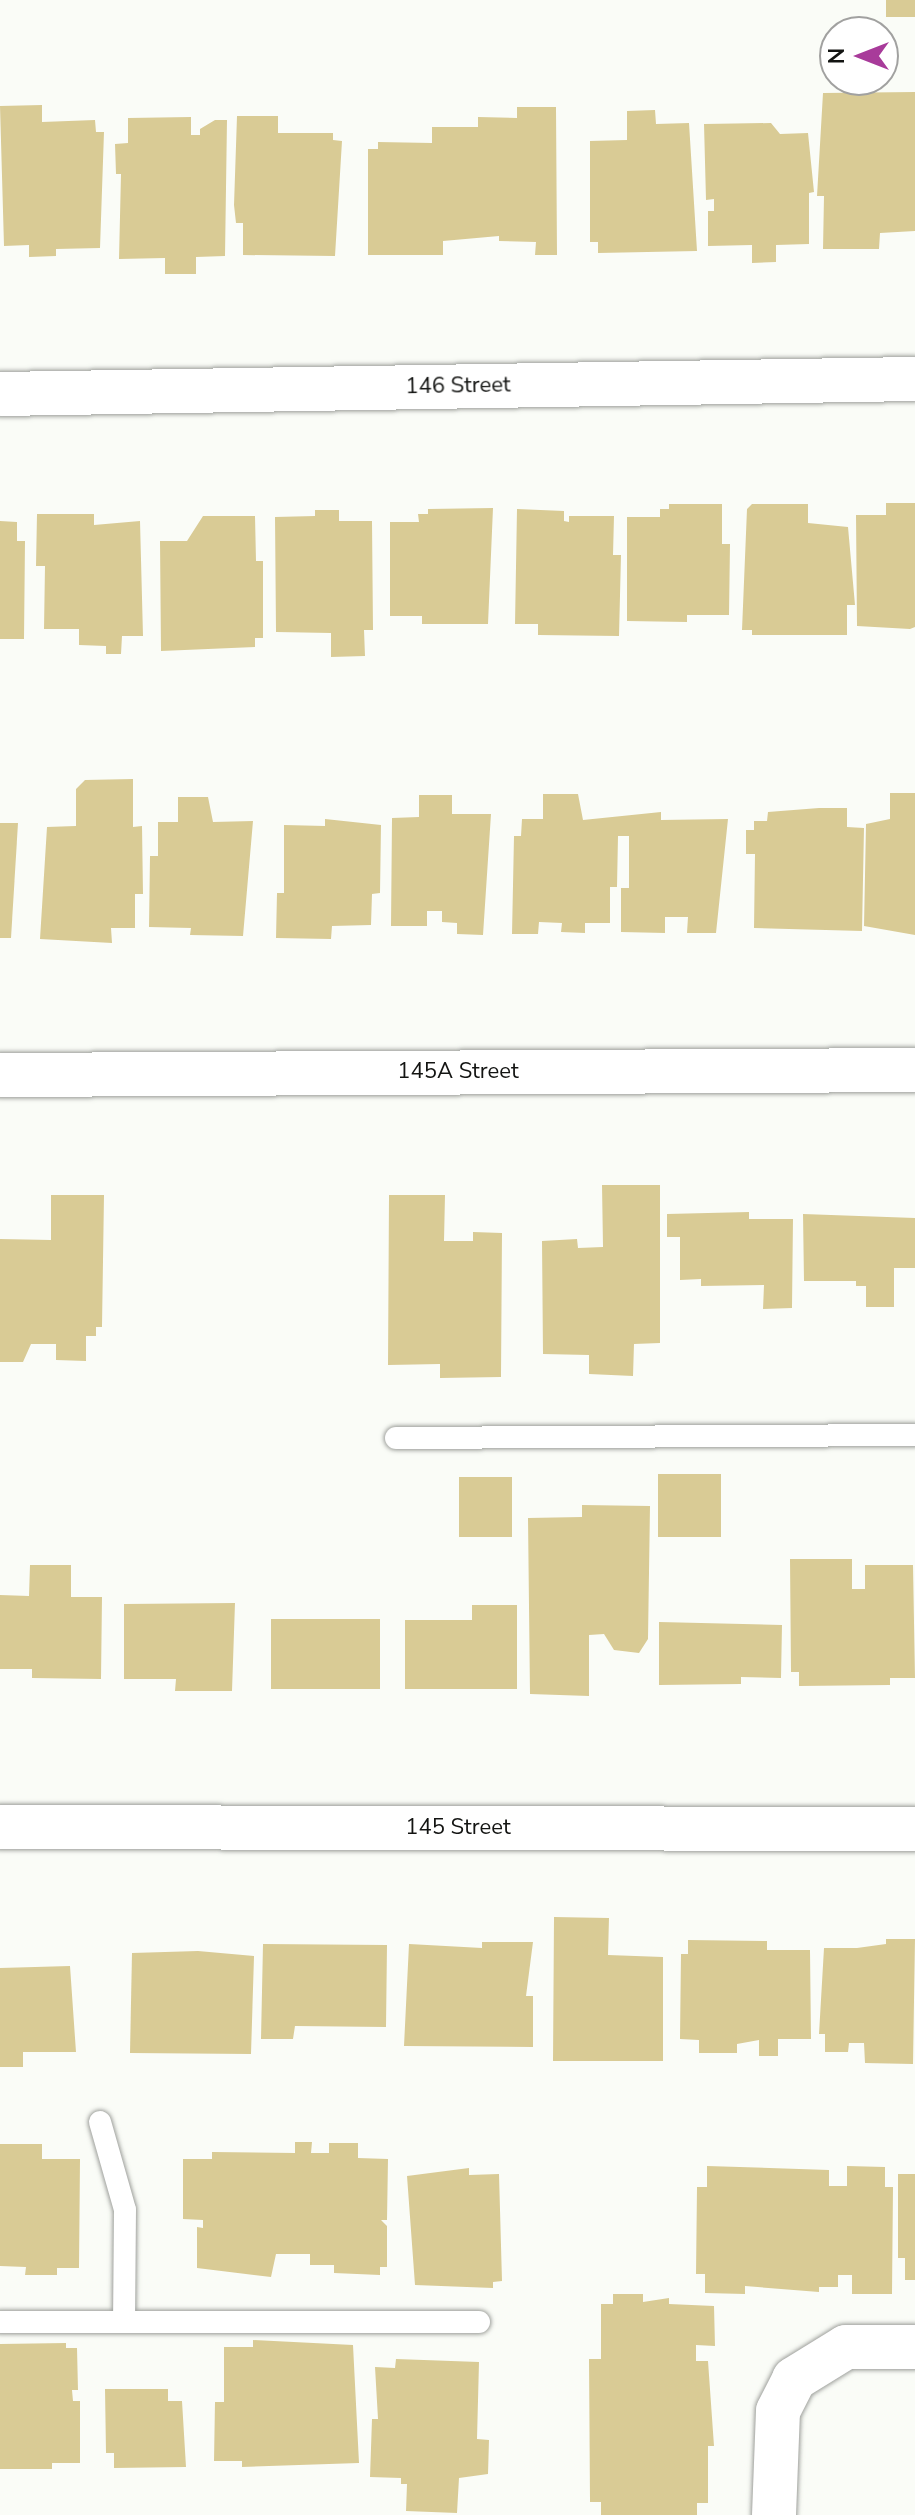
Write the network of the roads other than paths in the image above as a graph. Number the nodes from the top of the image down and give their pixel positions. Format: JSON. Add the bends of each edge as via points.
{"nodes":[{"id":1,"x":915,"y":379,"type":"edge"},
{"id":2,"x":0,"y":394,"type":"edge"},
{"id":3,"x":915,"y":1070,"type":"edge"},
{"id":4,"x":0,"y":1075,"type":"edge"},
{"id":5,"x":915,"y":1435,"type":"edge"},
{"id":6,"x":396,"y":1438,"type":"dead end"},
{"id":7,"x":0,"y":1827,"type":"edge"},
{"id":8,"x":915,"y":1829,"type":"edge"},
{"id":9,"x":100,"y":2122,"type":"dead end"},
{"id":10,"x":0,"y":2322,"type":"edge"},
{"id":11,"x":124,"y":2322,"type":"junction"},
{"id":12,"x":479,"y":2322,"type":"dead end"},
{"id":13,"x":915,"y":2347,"type":"edge"},
{"id":14,"x":774,"y":2515,"type":"edge"}],
"edges":[{"from":1,"to":2,"type":"street","name":"146 Street"},
{"from":3,"to":4,"type":"street","name":"145A Street"},
{"from":5,"to":6,"type":"lane"},
{"from":7,"to":8,"type":"street","name":"145 Street"},
{"from":9,"to":11,"type":"lane","via":[[125,2210]]},
{"from":10,"to":11,"type":"lane"},
{"from":11,"to":12,"type":"lane"},
{"from":13,"to":14,"type":"street","via":[[846,2347],[794,2379],[778,2411]]}]}
